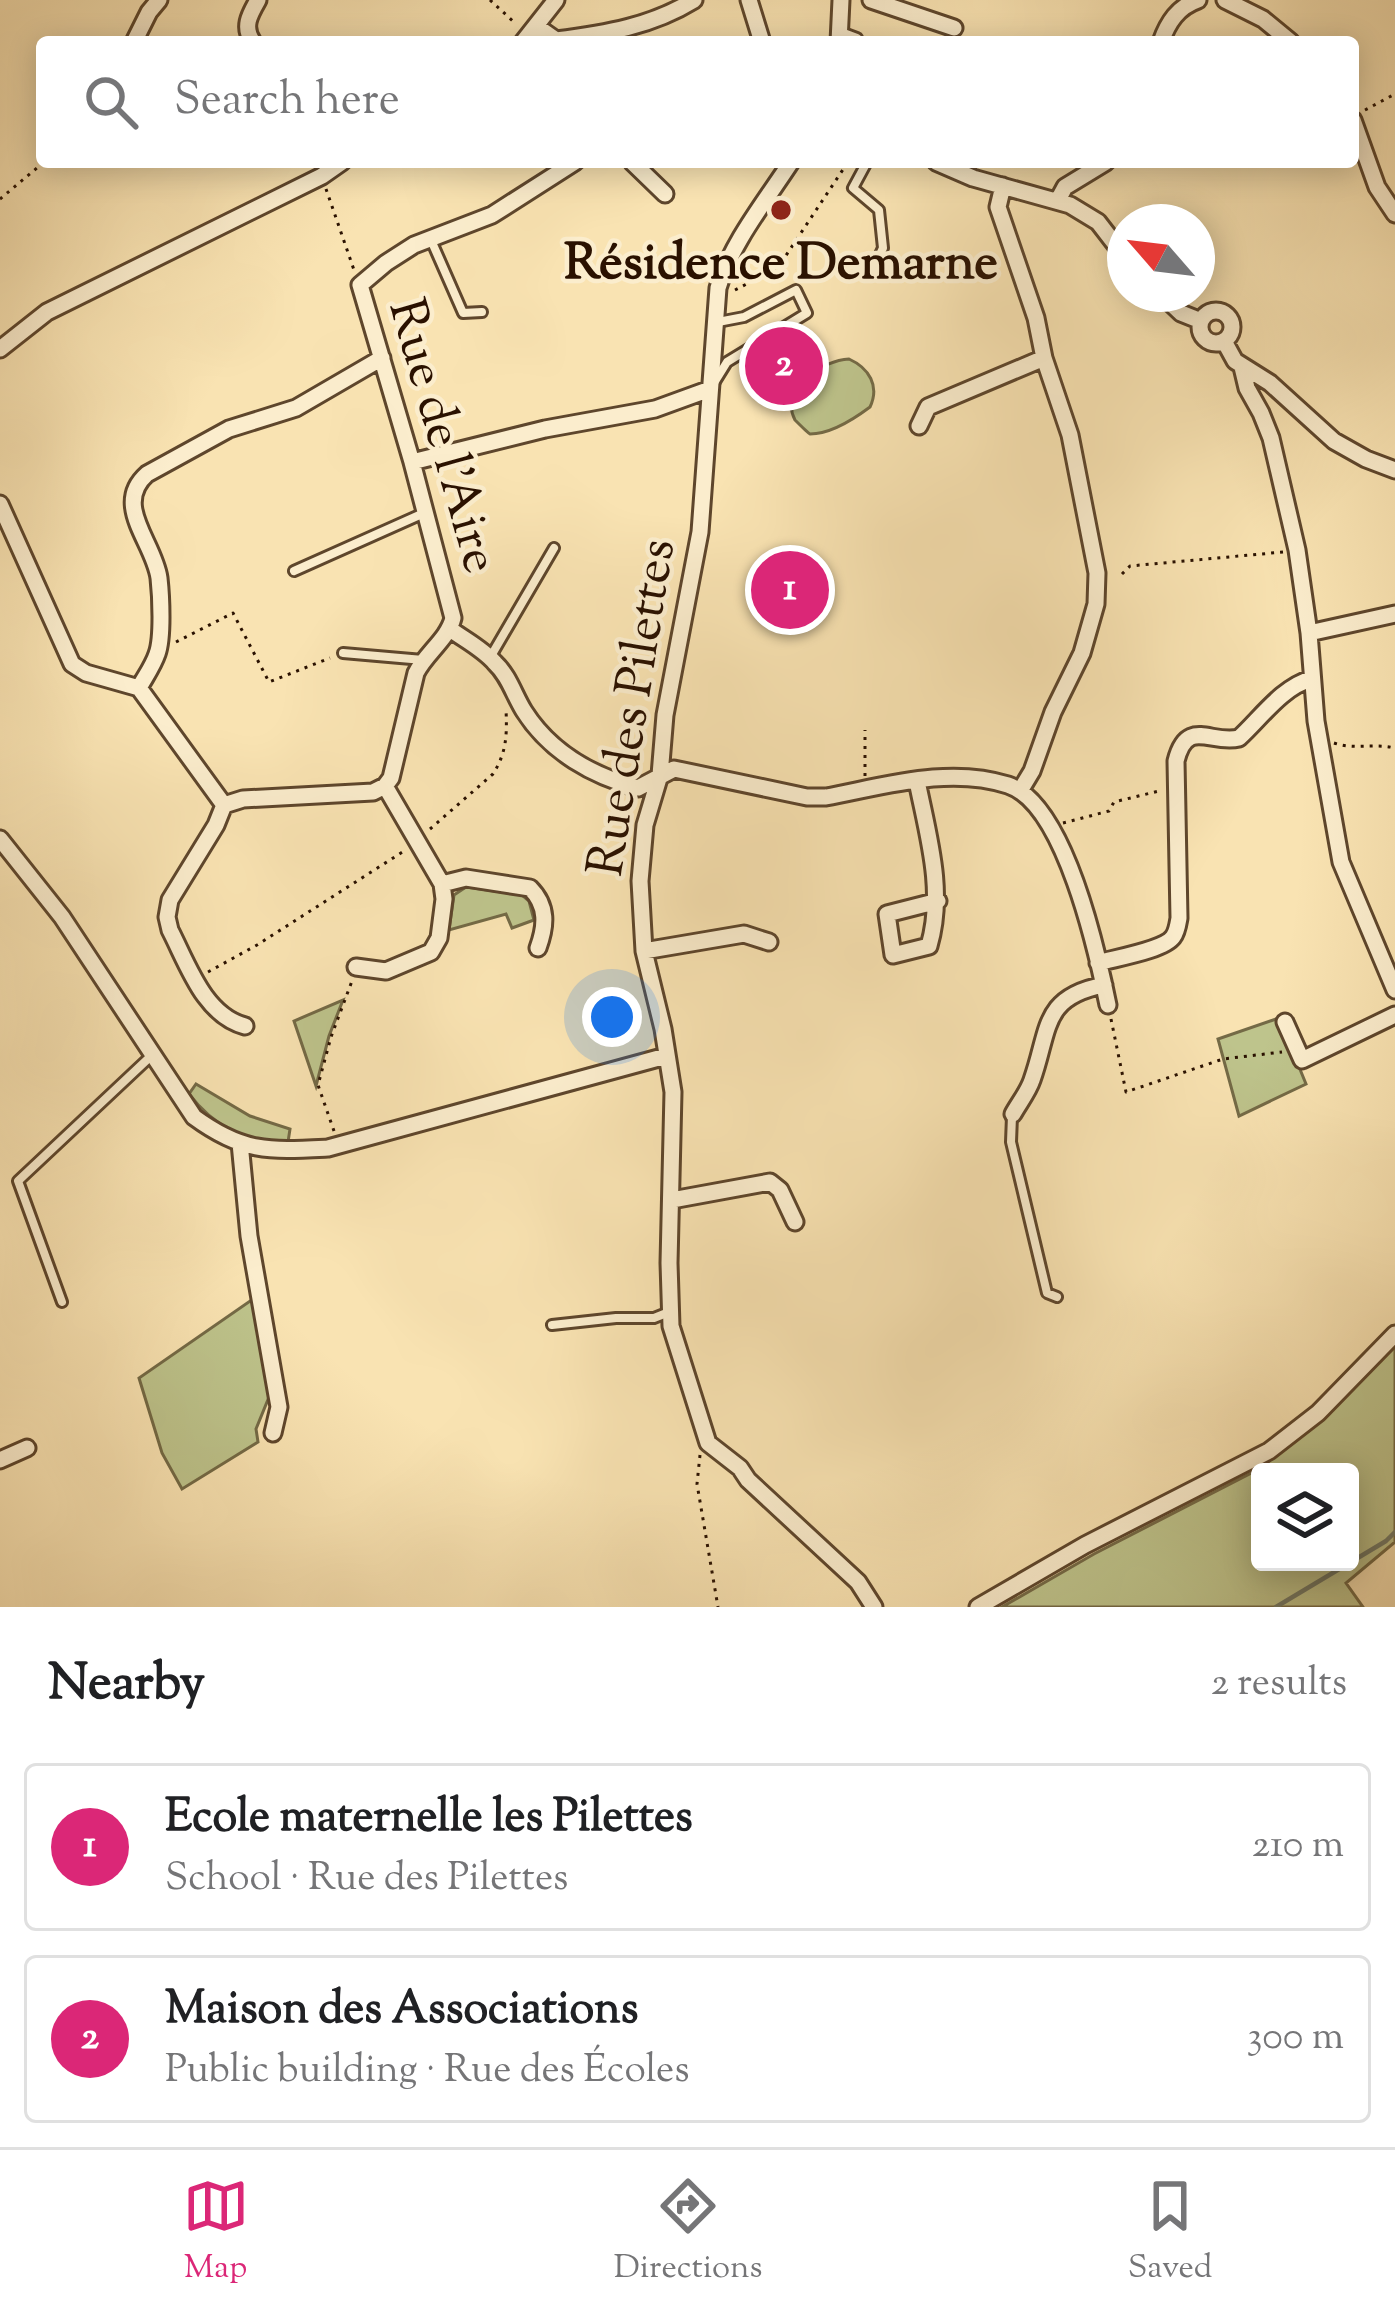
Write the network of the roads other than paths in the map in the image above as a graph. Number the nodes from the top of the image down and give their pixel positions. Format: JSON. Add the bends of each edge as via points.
{"nodes":[{"id":1,"x":159,"y":0,"type":"edge"},
{"id":2,"x":258,"y":0,"type":"edge"},
{"id":3,"x":556,"y":0,"type":"edge"},
{"id":4,"x":694,"y":0,"type":"edge"},
{"id":5,"x":749,"y":0,"type":"edge"},
{"id":6,"x":841,"y":0,"type":"edge"},
{"id":7,"x":871,"y":0,"type":"edge"},
{"id":8,"x":1198,"y":0,"type":"edge"},
{"id":9,"x":1225,"y":0,"type":"edge"},
{"id":10,"x":954,"y":28,"type":"dead end"},
{"id":11,"x":529,"y":34,"type":"edge"},
{"id":12,"x":137,"y":36,"type":"edge"},
{"id":13,"x":250,"y":36,"type":"edge"},
{"id":14,"x":621,"y":36,"type":"edge"},
{"id":15,"x":760,"y":36,"type":"edge"},
{"id":16,"x":839,"y":36,"type":"edge"},
{"id":17,"x":1164,"y":36,"type":"edge"},
{"id":18,"x":1284,"y":36,"type":"edge"},
{"id":19,"x":1359,"y":135,"type":"edge"},
{"id":20,"x":334,"y":168,"type":"edge"},
{"id":21,"x":565,"y":168,"type":"edge"},
{"id":22,"x":638,"y":168,"type":"edge"},
{"id":23,"x":787,"y":168,"type":"edge"},
{"id":24,"x":864,"y":168,"type":"edge"},
{"id":25,"x":950,"y":168,"type":"edge"},
{"id":26,"x":1096,"y":168,"type":"edge"},
{"id":27,"x":1004,"y":186,"type":"junction"},
{"id":28,"x":665,"y":194,"type":"dead end"},
{"id":29,"x":1058,"y":200,"type":"junction"},
{"id":30,"x":1395,"y":214,"type":"edge"},
{"id":31,"x":1107,"y":234,"type":"edge"},
{"id":32,"x":430,"y":238,"type":"junction"},
{"id":33,"x":870,"y":276,"type":"dead end"},
{"id":34,"x":482,"y":312,"type":"dead end"},
{"id":35,"x":1182,"y":312,"type":"edge"},
{"id":36,"x":1201,"y":321,"type":"junction"},
{"id":37,"x":715,"y":322,"type":"junction"},
{"id":38,"x":23,"y":328,"type":"junction"},
{"id":39,"x":0,"y":333,"type":"edge"},
{"id":40,"x":1224,"y":341,"type":"junction"},
{"id":41,"x":0,"y":349,"type":"edge"},
{"id":42,"x":382,"y":358,"type":"junction"},
{"id":43,"x":1044,"y":358,"type":"junction"},
{"id":44,"x":1243,"y":367,"type":"junction"},
{"id":45,"x":710,"y":389,"type":"junction"},
{"id":46,"x":919,"y":426,"type":"dead end"},
{"id":47,"x":412,"y":462,"type":"junction"},
{"id":48,"x":1395,"y":470,"type":"edge"},
{"id":49,"x":0,"y":504,"type":"edge"},
{"id":50,"x":426,"y":512,"type":"junction"},
{"id":51,"x":554,"y":548,"type":"dead end"},
{"id":52,"x":294,"y":571,"type":"dead end"},
{"id":53,"x":1395,"y":614,"type":"edge"},
{"id":54,"x":450,"y":629,"type":"junction"},
{"id":55,"x":1309,"y":633,"type":"junction"},
{"id":56,"x":343,"y":653,"type":"road end"},
{"id":57,"x":490,"y":658,"type":"junction"},
{"id":58,"x":423,"y":660,"type":"junction"},
{"id":59,"x":1311,"y":679,"type":"junction"},
{"id":60,"x":139,"y":688,"type":"junction"},
{"id":61,"x":660,"y":775,"type":"junction"},
{"id":62,"x":917,"y":781,"type":"junction"},
{"id":63,"x":385,"y":786,"type":"junction"},
{"id":64,"x":1020,"y":790,"type":"junction"},
{"id":65,"x":224,"y":806,"type":"junction"},
{"id":66,"x":0,"y":839,"type":"edge"},
{"id":67,"x":442,"y":884,"type":"junction"},
{"id":68,"x":938,"y":901,"type":"dead end"},
{"id":69,"x":769,"y":942,"type":"dead end"},
{"id":70,"x":538,"y":948,"type":"dead end"},
{"id":71,"x":644,"y":951,"type":"junction"},
{"id":72,"x":1098,"y":963,"type":"junction"},
{"id":73,"x":356,"y":967,"type":"road end"},
{"id":74,"x":1104,"y":985,"type":"junction"},
{"id":75,"x":1395,"y":989,"type":"edge"},
{"id":76,"x":1108,"y":1005,"type":"road end"},
{"id":77,"x":1395,"y":1015,"type":"edge"},
{"id":78,"x":1285,"y":1022,"type":"dead end"},
{"id":79,"x":245,"y":1026,"type":"dead end"},
{"id":80,"x":152,"y":1055,"type":"junction"},
{"id":81,"x":666,"y":1056,"type":"junction"},
{"id":82,"x":1012,"y":1114,"type":"joint"},
{"id":83,"x":240,"y":1144,"type":"junction"},
{"id":84,"x":672,"y":1200,"type":"junction"},
{"id":85,"x":795,"y":1222,"type":"dead end"},
{"id":86,"x":1057,"y":1297,"type":"dead end"},
{"id":87,"x":62,"y":1302,"type":"dead end"},
{"id":88,"x":671,"y":1311,"type":"junction"},
{"id":89,"x":552,"y":1325,"type":"dead end"},
{"id":90,"x":1395,"y":1334,"type":"edge"},
{"id":91,"x":273,"y":1433,"type":"dead end"},
{"id":92,"x":27,"y":1448,"type":"dead end"},
{"id":93,"x":0,"y":1460,"type":"edge"},
{"id":94,"x":874,"y":1607,"type":"edge"},
{"id":95,"x":978,"y":1607,"type":"edge"}],
"edges":[{"from":1,"to":12,"type":"street"},
{"from":2,"to":13,"type":"street"},
{"from":3,"to":11,"type":"street"},
{"from":4,"to":14,"type":"street"},
{"from":5,"to":15,"type":"street"},
{"from":6,"to":16,"type":"street"},
{"from":7,"to":10,"type":"street"},
{"from":8,"to":17,"type":"street","via":[[1181,9]]},
{"from":9,"to":18,"type":"street"},
{"from":19,"to":30,"type":"street"},
{"from":20,"to":38,"type":"street"},
{"from":21,"to":32,"type":"street","via":[[492,214]]},
{"from":22,"to":28,"type":"street"},
{"from":23,"to":37,"type":"street","name":"Rue des Pilettes","via":[[727,262]]},
{"from":24,"to":33,"type":"lane","via":[[854,188],[879,210],[883,248]]},
{"from":25,"to":27,"type":"street"},
{"from":26,"to":29,"type":"street"},
{"from":27,"to":29,"type":"street"},
{"from":27,"to":43,"type":"street","via":[[998,207]]},
{"from":29,"to":31,"type":"street"},
{"from":32,"to":34,"type":"lane","via":[[463,313]]},
{"from":32,"to":42,"type":"street","name":"Rue de l'Aire","via":[[360,286]]},
{"from":35,"to":36,"type":"street"},
{"from":36,"to":40,"type":"street","via":[[1206,340]]},
{"from":36,"to":40,"type":"street","via":[[1213,311],[1228,315],[1232,329]]},
{"from":37,"to":45,"type":"street","name":"Rue des Pilettes"},
{"from":37,"to":45,"type":"lane","via":[[744,317],[796,290],[807,314],[727,362]]},
{"from":38,"to":39,"type":"street"},
{"from":38,"to":41,"type":"street"},
{"from":40,"to":44,"type":"street"},
{"from":42,"to":47,"type":"street","name":"Rue de l'Aire"},
{"from":42,"to":60,"type":"street","via":[[139,481],[132,508],[158,571],[159,651]]},
{"from":43,"to":46,"type":"street","via":[[928,407]]},
{"from":43,"to":64,"type":"street","via":[[1073,449],[1097,589],[1078,663]]},
{"from":44,"to":48,"type":"street","via":[[1334,441]]},
{"from":44,"to":55,"type":"street","via":[[1271,438]]},
{"from":45,"to":47,"type":"street","via":[[655,409]]},
{"from":45,"to":61,"type":"street","name":"Rue des Pilettes","via":[[700,532]]},
{"from":47,"to":50,"type":"street","name":"Rue de l'Aire"},
{"from":49,"to":60,"type":"street","via":[[72,664]]},
{"from":50,"to":52,"type":"lane"},
{"from":50,"to":54,"type":"street","name":"Rue de l'Aire","via":[[452,607]]},
{"from":51,"to":57,"type":"lane"},
{"from":53,"to":55,"type":"street"},
{"from":54,"to":57,"type":"street"},
{"from":54,"to":58,"type":"street","name":"Rue de l'Aire"},
{"from":55,"to":59,"type":"street"},
{"from":56,"to":58,"type":"lane"},
{"from":57,"to":61,"type":"street","via":[[532,722],[576,762],[638,788]]},
{"from":58,"to":63,"type":"street","name":"Rue de l'Aire"},
{"from":59,"to":72,"type":"street","via":[[1239,739],[1199,734],[1179,749],[1176,931],[1162,945]]},
{"from":59,"to":75,"type":"street","via":[[1341,862]]},
{"from":60,"to":65,"type":"street"},
{"from":61,"to":62,"type":"street","via":[[686,771],[807,797]]},
{"from":61,"to":71,"type":"street","name":"Rue des Pilettes","via":[[645,825]]},
{"from":62,"to":64,"type":"street","via":[[968,777]]},
{"from":62,"to":68,"type":"street"},
{"from":63,"to":65,"type":"street"},
{"from":63,"to":67,"type":"street"},
{"from":64,"to":72,"type":"street","via":[[1066,857]]},
{"from":65,"to":79,"type":"street","via":[[167,917],[214,1011]]},
{"from":66,"to":80,"type":"street"},
{"from":67,"to":70,"type":"street","via":[[466,878],[530,888],[545,918]]},
{"from":67,"to":73,"type":"street","via":[[431,952],[386,971]]},
{"from":69,"to":71,"type":"street","via":[[744,934]]},
{"from":71,"to":81,"type":"street","name":"Rue des Pilettes"},
{"from":72,"to":74,"type":"street"},
{"from":74,"to":76,"type":"street"},
{"from":74,"to":82,"type":"street","via":[[1054,1010]]},
{"from":77,"to":78,"type":"street","via":[[1302,1060]]},
{"from":80,"to":83,"type":"street","via":[[194,1118]]},
{"from":80,"to":87,"type":"lane","via":[[18,1181]]},
{"from":81,"to":83,"type":"street","via":[[328,1148]]},
{"from":81,"to":84,"type":"street","name":"Rue des Pilettes"},
{"from":82,"to":86,"type":"lane","via":[[1011,1142],[1047,1293]]},
{"from":83,"to":91,"type":"street","via":[[279,1407]]},
{"from":84,"to":85,"type":"street","via":[[770,1182]]},
{"from":84,"to":88,"type":"street","name":"Rue des Pilettes"},
{"from":88,"to":89,"type":"lane"},
{"from":88,"to":94,"type":"street","name":"Rue des Pilettes","via":[[706,1439],[858,1582]]},
{"from":90,"to":95,"type":"street","via":[[1269,1451]]},
{"from":92,"to":93,"type":"street"}]}
